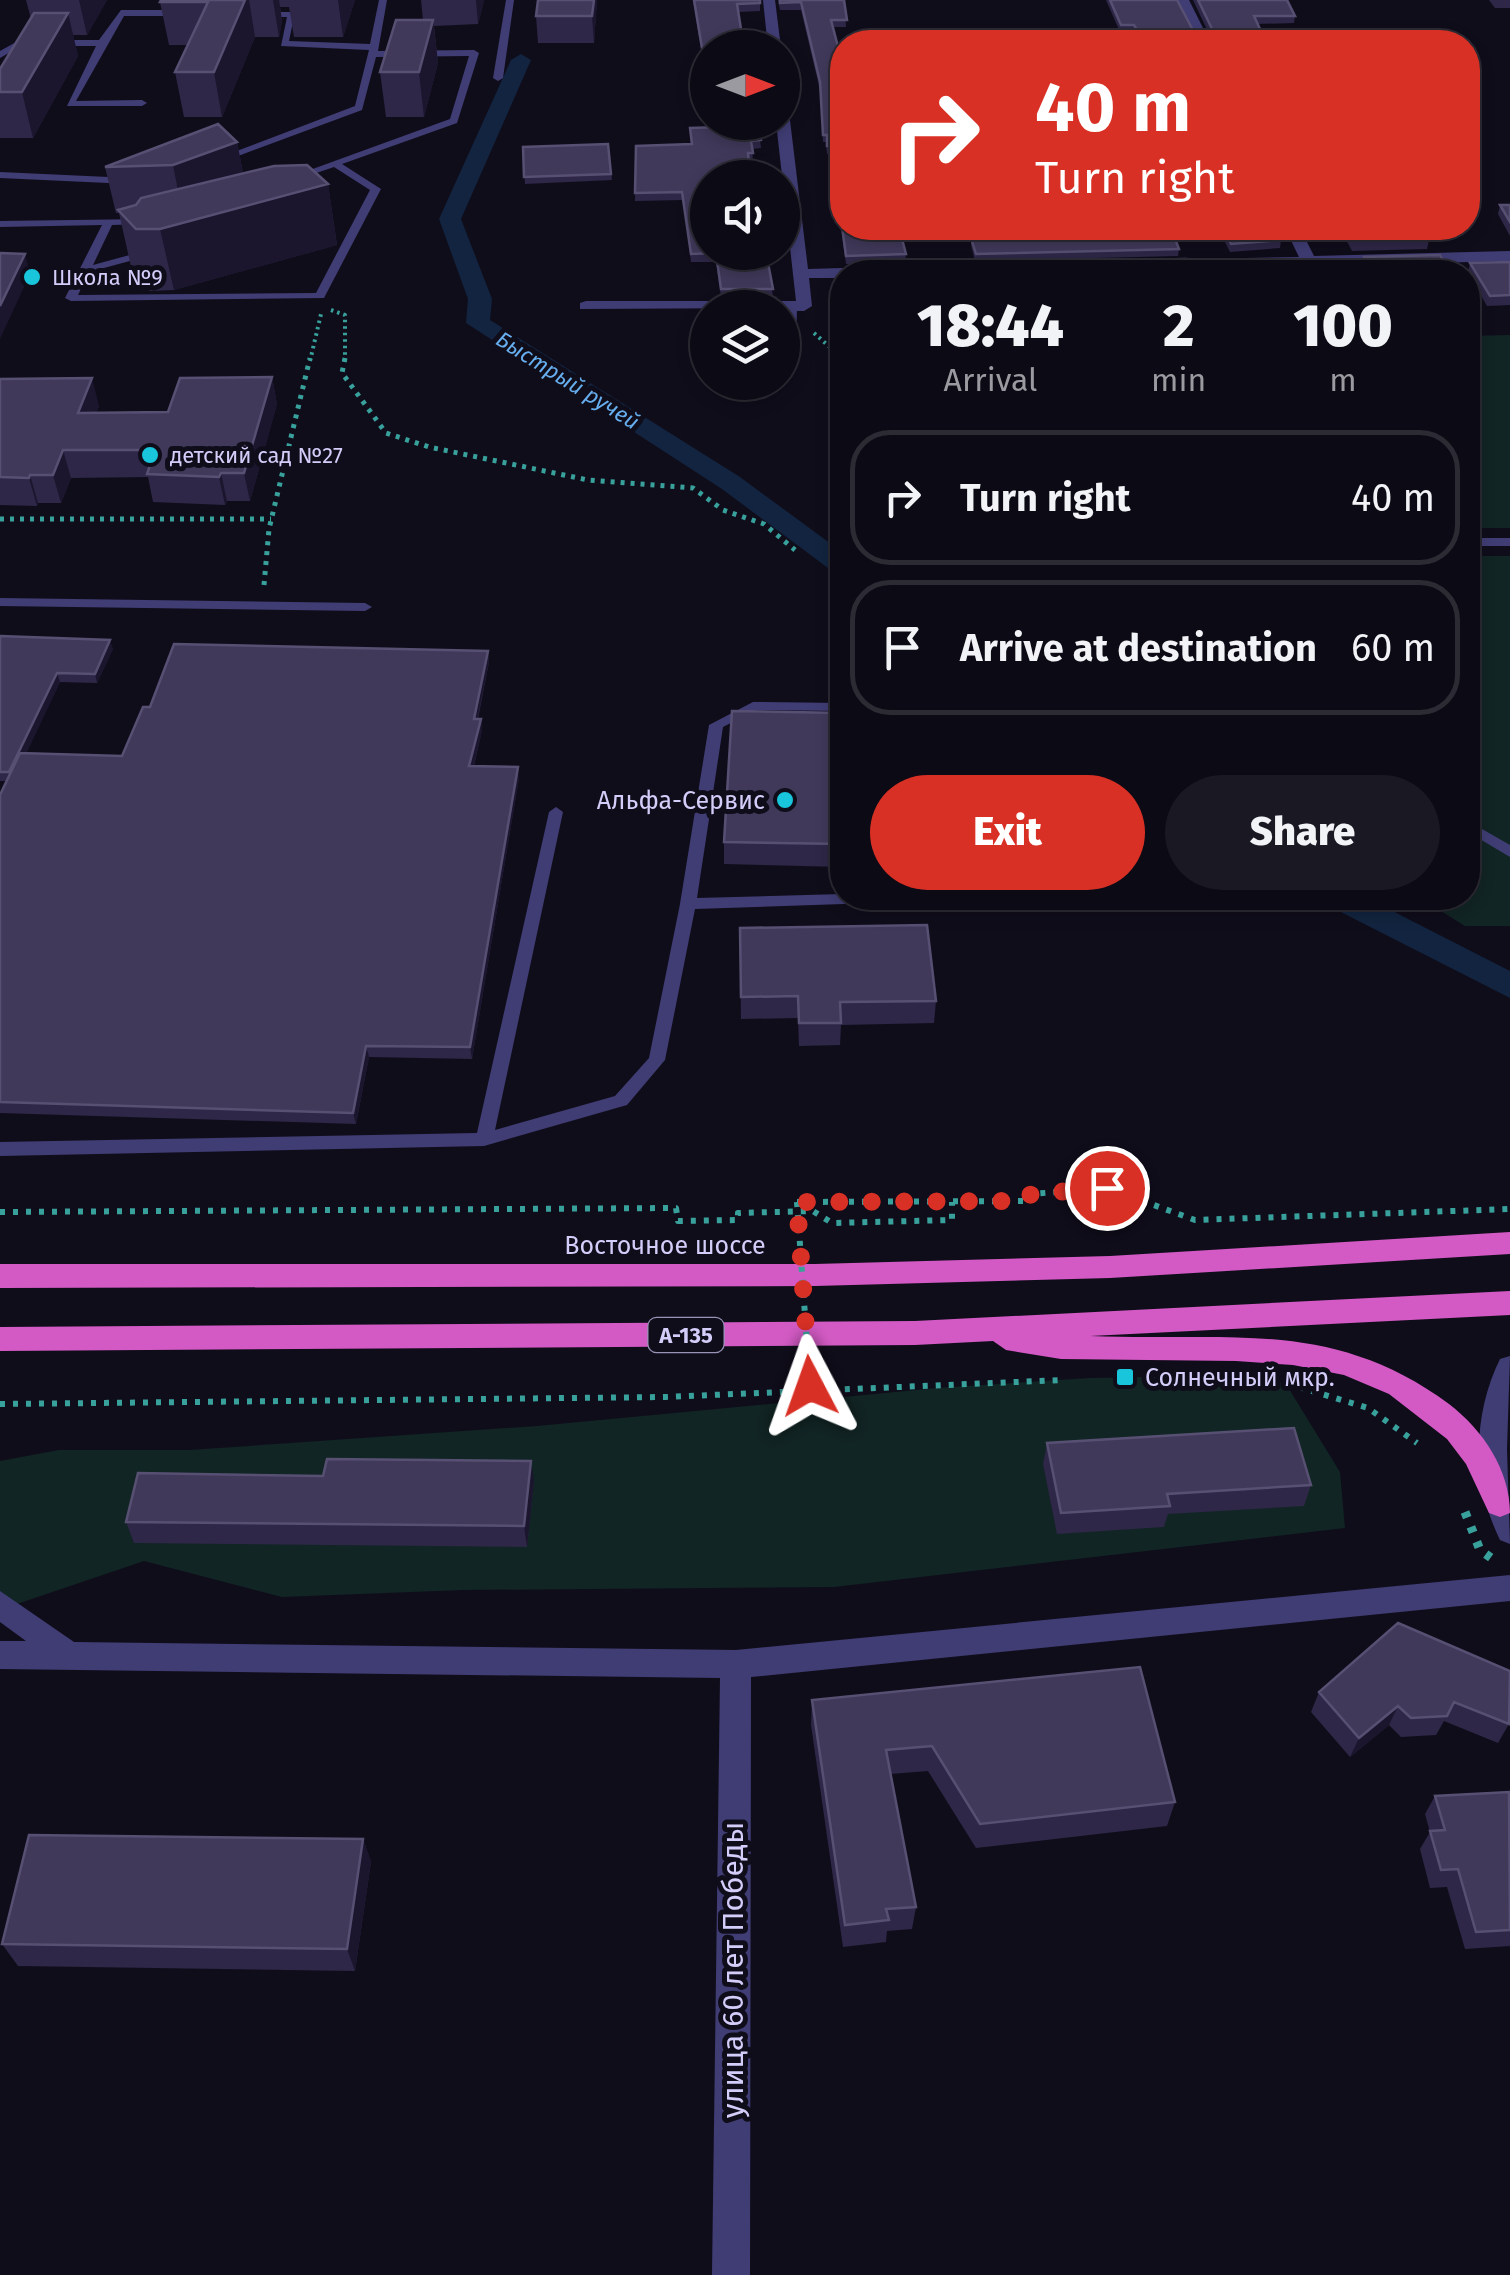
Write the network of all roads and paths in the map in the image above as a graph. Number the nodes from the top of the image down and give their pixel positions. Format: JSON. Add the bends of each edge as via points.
{"nodes":[{"id":1,"x":383,"y":0,"type":"edge"},
{"id":2,"x":510,"y":0,"type":"edge"},
{"id":3,"x":769,"y":0,"type":"edge"},
{"id":4,"x":1184,"y":0,"type":"edge"},
{"id":5,"x":197,"y":14,"type":"edge"},
{"id":6,"x":254,"y":14,"type":"dead end"},
{"id":7,"x":29,"y":29,"type":"edge"},
{"id":8,"x":773,"y":30,"type":"edge"},
{"id":9,"x":1198,"y":30,"type":"edge"},
{"id":10,"x":20,"y":43,"type":"junction"},
{"id":11,"x":102,"y":43,"type":"junction"},
{"id":12,"x":373,"y":51,"type":"junction"},
{"id":13,"x":0,"y":56,"type":"edge"},
{"id":14,"x":498,"y":78,"type":"dead end"},
{"id":15,"x":142,"y":103,"type":"dead end"},
{"id":16,"x":785,"y":140,"type":"edge"},
{"id":17,"x":226,"y":157,"type":"edge"},
{"id":18,"x":331,"y":164,"type":"junction"},
{"id":19,"x":0,"y":175,"type":"edge"},
{"id":20,"x":324,"y":180,"type":"edge"},
{"id":21,"x":150,"y":182,"type":"edge"},
{"id":22,"x":274,"y":185,"type":"edge"},
{"id":23,"x":165,"y":220,"type":"edge"},
{"id":24,"x":0,"y":224,"type":"edge"},
{"id":25,"x":108,"y":224,"type":"junction"},
{"id":26,"x":156,"y":251,"type":"edge"},
{"id":27,"x":1510,"y":256,"type":"edge"},
{"id":28,"x":1349,"y":260,"type":"edge"},
{"id":29,"x":84,"y":270,"type":"junction"},
{"id":30,"x":830,"y":273,"type":"edge"},
{"id":31,"x":802,"y":274,"type":"junction"},
{"id":32,"x":800,"y":290,"type":"edge"},
{"id":33,"x":586,"y":306,"type":"dead end"},
{"id":34,"x":690,"y":306,"type":"edge"},
{"id":35,"x":0,"y":520,"type":"edge"},
{"id":36,"x":272,"y":520,"type":"junction"},
{"id":37,"x":1480,"y":542,"type":"edge"},
{"id":38,"x":1510,"y":542,"type":"edge"},
{"id":39,"x":796,"y":550,"type":"dead end"},
{"id":40,"x":0,"y":602,"type":"edge"},
{"id":41,"x":262,"y":606,"type":"junction"},
{"id":42,"x":366,"y":607,"type":"dead end"},
{"id":43,"x":830,"y":707,"type":"edge"},
{"id":44,"x":556,"y":812,"type":"dead end"},
{"id":45,"x":1480,"y":833,"type":"edge"},
{"id":46,"x":1510,"y":852,"type":"edge"},
{"id":47,"x":830,"y":899,"type":"edge"},
{"id":48,"x":688,"y":904,"type":"junction"},
{"id":49,"x":484,"y":1139,"type":"junction"},
{"id":50,"x":0,"y":1149,"type":"edge"},
{"id":51,"x":952,"y":1202,"type":"junction"},
{"id":52,"x":1510,"y":1208,"type":"edge"},
{"id":53,"x":0,"y":1212,"type":"edge"},
{"id":54,"x":1510,"y":1242,"type":"edge"},
{"id":55,"x":0,"y":1276,"type":"edge"},
{"id":56,"x":1510,"y":1303,"type":"edge"},
{"id":57,"x":975,"y":1331,"type":"junction"},
{"id":58,"x":0,"y":1339,"type":"edge"},
{"id":59,"x":1510,"y":1367,"type":"edge"},
{"id":60,"x":1070,"y":1380,"type":"dead end"},
{"id":61,"x":1286,"y":1384,"type":"dead end"},
{"id":62,"x":924,"y":1388,"type":"junction"},
{"id":63,"x":0,"y":1404,"type":"edge"},
{"id":64,"x":1430,"y":1452,"type":"dead end"},
{"id":65,"x":1460,"y":1498,"type":"dead end"},
{"id":66,"x":1505,"y":1517,"type":"edge"},
{"id":67,"x":1510,"y":1572,"type":"edge"},
{"id":68,"x":1510,"y":1588,"type":"edge"},
{"id":69,"x":0,"y":1604,"type":"edge"},
{"id":70,"x":0,"y":1655,"type":"edge"},
{"id":71,"x":70,"y":1656,"type":"junction"},
{"id":72,"x":736,"y":1664,"type":"junction"},
{"id":73,"x":731,"y":2275,"type":"edge"}],
"edges":[{"from":1,"to":12,"type":"lane"},
{"from":2,"to":14,"type":"lane"},
{"from":3,"to":8,"type":"street"},
{"from":4,"to":9,"type":"street"},
{"from":5,"to":11,"type":"lane","via":[[120,13]]},
{"from":6,"to":12,"type":"lane","via":[[292,14],[284,44]]},
{"from":7,"to":10,"type":"lane"},
{"from":10,"to":11,"type":"lane"},
{"from":10,"to":13,"type":"lane"},
{"from":11,"to":15,"type":"lane","via":[[70,104]]},
{"from":12,"to":17,"type":"lane","via":[[359,108]]},
{"from":12,"to":18,"type":"lane","via":[[474,53],[454,121]]},
{"from":16,"to":31,"type":"street"},
{"from":18,"to":20,"type":"lane"},
{"from":18,"to":22,"type":"lane"},
{"from":18,"to":29,"type":"lane","via":[[376,189],[320,296],[71,298]]},
{"from":19,"to":21,"type":"lane"},
{"from":23,"to":25,"type":"lane"},
{"from":24,"to":25,"type":"lane"},
{"from":25,"to":29,"type":"lane"},
{"from":26,"to":29,"type":"lane"},
{"from":27,"to":28,"type":"street"},
{"from":30,"to":31,"type":"street"},
{"from":31,"to":32,"type":"street"},
{"from":33,"to":34,"type":"street"},
{"from":35,"to":36,"type":"path"},
{"from":36,"to":39,"type":"path","via":[[321,306],[345,315],[342,373],[386,433],[588,480],[693,488],[723,510],[764,524]]},
{"from":36,"to":41,"type":"path"},
{"from":37,"to":38,"type":"lane"},
{"from":40,"to":41,"type":"lane"},
{"from":41,"to":42,"type":"lane"},
{"from":43,"to":48,"type":"lane","via":[[753,706],[716,725]]},
{"from":44,"to":49,"type":"lane"},
{"from":45,"to":46,"type":"lane"},
{"from":47,"to":48,"type":"lane"},
{"from":48,"to":49,"type":"lane","via":[[657,1060],[621,1102]]},
{"from":49,"to":50,"type":"lane"},
{"from":51,"to":52,"type":"path","via":[[1026,1201],[1031,1194],[1107,1188],[1195,1220]]},
{"from":51,"to":53,"type":"path","via":[[952,1220],[832,1223],[813,1212],[678,1221],[676,1208]]},
{"from":51,"to":62,"type":"path","bridge":true,"via":[[797,1202],[810,1386]]},
{"from":54,"to":55,"type":"highway","name":"Восточное шоссе","via":[[1110,1266],[815,1275]]},
{"from":56,"to":57,"type":"highway","number":"А-135"},
{"from":57,"to":58,"type":"highway","number":"А-135"},
{"from":57,"to":66,"type":"highway","via":[[1040,1347],[1264,1348],[1379,1373],[1429,1403],[1472,1445]]},
{"from":59,"to":66,"type":"street","via":[[1490,1440]]},
{"from":60,"to":62,"type":"path"},
{"from":61,"to":64,"type":"path","via":[[1368,1408]]},
{"from":62,"to":63,"type":"path"},
{"from":65,"to":67,"type":"path","via":[[1480,1550]]},
{"from":68,"to":72,"type":"street"},
{"from":69,"to":71,"type":"street"},
{"from":70,"to":71,"type":"street"},
{"from":71,"to":72,"type":"street"},
{"from":72,"to":73,"type":"street","name":"улица 60 лет Победы"}]}
